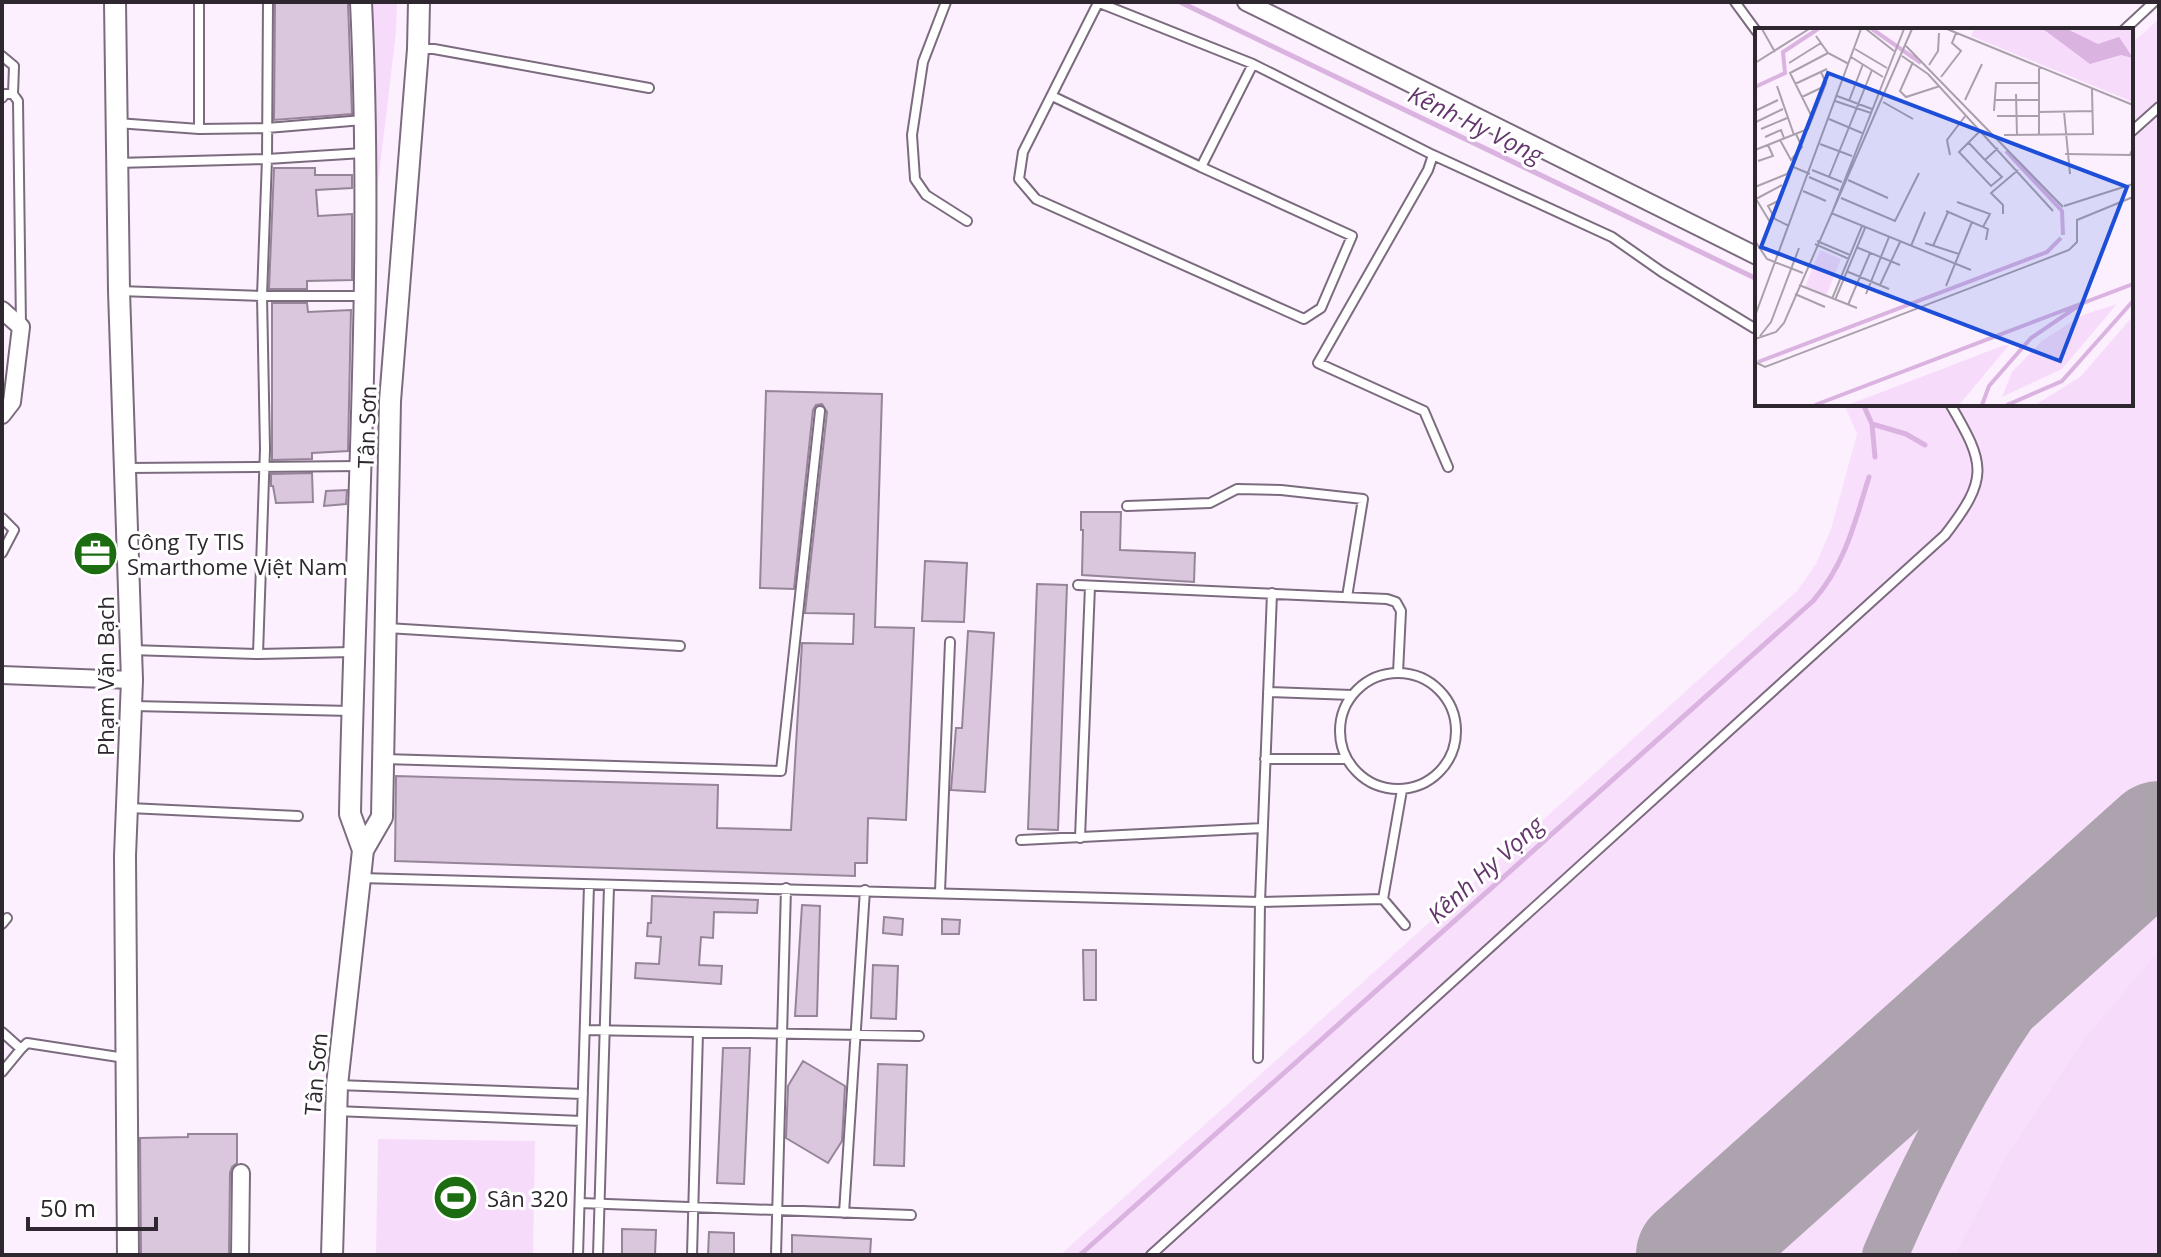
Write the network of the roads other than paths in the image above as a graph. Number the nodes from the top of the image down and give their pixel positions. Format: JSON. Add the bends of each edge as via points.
{"nodes":[{"id":1,"x":115,"y":2,"type":"edge"},
{"id":2,"x":199,"y":2,"type":"edge"},
{"id":3,"x":268,"y":2,"type":"edge"},
{"id":4,"x":361,"y":2,"type":"edge"},
{"id":5,"x":419,"y":2,"type":"edge"},
{"id":6,"x":946,"y":2,"type":"edge"},
{"id":7,"x":1246,"y":2,"type":"edge"},
{"id":8,"x":1735,"y":2,"type":"edge"},
{"id":9,"x":2154,"y":2,"type":"edge"},
{"id":10,"x":1097,"y":3,"type":"edge"},
{"id":11,"x":2126,"y":28,"type":"edge"},
{"id":12,"x":1755,"y":29,"type":"edge"},
{"id":13,"x":418,"y":49,"type":"junction"},
{"id":14,"x":2,"y":56,"type":"edge"},
{"id":15,"x":1253,"y":64,"type":"junction"},
{"id":16,"x":649,"y":88,"type":"dead end"},
{"id":17,"x":13,"y":94,"type":"junction"},
{"id":18,"x":1052,"y":96,"type":"junction"},
{"id":19,"x":2,"y":98,"type":"edge"},
{"id":20,"x":2159,"y":107,"type":"edge"},
{"id":21,"x":366,"y":119,"type":"junction"},
{"id":22,"x":116,"y":123,"type":"junction"},
{"id":23,"x":267,"y":128,"type":"junction"},
{"id":24,"x":199,"y":129,"type":"junction"},
{"id":25,"x":2133,"y":130,"type":"edge"},
{"id":26,"x":367,"y":153,"type":"junction"},
{"id":27,"x":1433,"y":155,"type":"junction"},
{"id":28,"x":267,"y":159,"type":"junction"},
{"id":29,"x":116,"y":163,"type":"junction"},
{"id":30,"x":1201,"y":167,"type":"junction"},
{"id":31,"x":967,"y":221,"type":"dead end"},
{"id":32,"x":1755,"y":255,"type":"edge"},
{"id":33,"x":119,"y":291,"type":"junction"},
{"id":34,"x":262,"y":296,"type":"junction"},
{"id":35,"x":363,"y":296,"type":"junction"},
{"id":36,"x":2,"y":310,"type":"edge"},
{"id":37,"x":21,"y":327,"type":"junction"},
{"id":38,"x":1754,"y":328,"type":"dead end"},
{"id":39,"x":390,"y":401,"type":"junction"},
{"id":40,"x":363,"y":402,"type":"junction"},
{"id":41,"x":1951,"y":406,"type":"edge"},
{"id":42,"x":820,"y":411,"type":"dead end"},
{"id":43,"x":2,"y":415,"type":"edge"},
{"id":44,"x":388,"y":451,"type":"junction"},
{"id":45,"x":361,"y":458,"type":"junction"},
{"id":46,"x":264,"y":466,"type":"junction"},
{"id":47,"x":1448,"y":467,"type":"dead end"},
{"id":48,"x":126,"y":468,"type":"junction"},
{"id":49,"x":1127,"y":506,"type":"dead end"},
{"id":50,"x":2,"y":518,"type":"edge"},
{"id":51,"x":2,"y":553,"type":"edge"},
{"id":52,"x":1078,"y":585,"type":"dead end"},
{"id":53,"x":1090,"y":586,"type":"junction"},
{"id":54,"x":1272,"y":593,"type":"junction"},
{"id":55,"x":1347,"y":597,"type":"junction"},
{"id":56,"x":386,"y":628,"type":"junction"},
{"id":57,"x":950,"y":642,"type":"dead end"},
{"id":58,"x":680,"y":646,"type":"dead end"},
{"id":59,"x":131,"y":650,"type":"junction"},
{"id":60,"x":354,"y":652,"type":"junction"},
{"id":61,"x":258,"y":654,"type":"junction"},
{"id":62,"x":1398,"y":673,"type":"junction"},
{"id":63,"x":2,"y":675,"type":"edge"},
{"id":64,"x":132,"y":680,"type":"junction"},
{"id":65,"x":1268,"y":692,"type":"junction"},
{"id":66,"x":1352,"y":695,"type":"junction"},
{"id":67,"x":132,"y":706,"type":"junction"},
{"id":68,"x":352,"y":711,"type":"junction"},
{"id":69,"x":384,"y":759,"type":"junction"},
{"id":70,"x":1265,"y":759,"type":"junction"},
{"id":71,"x":1347,"y":759,"type":"junction"},
{"id":72,"x":1402,"y":790,"type":"junction"},
{"id":73,"x":128,"y":808,"type":"junction"},
{"id":74,"x":298,"y":816,"type":"dead end"},
{"id":75,"x":1263,"y":828,"type":"junction"},
{"id":76,"x":1080,"y":838,"type":"junction"},
{"id":77,"x":1021,"y":840,"type":"dead end"},
{"id":78,"x":363,"y":850,"type":"junction"},
{"id":79,"x":360,"y":878,"type":"junction"},
{"id":80,"x":589,"y":885,"type":"junction"},
{"id":81,"x":609,"y":886,"type":"junction"},
{"id":82,"x":786,"y":888,"type":"junction"},
{"id":83,"x":865,"y":890,"type":"junction"},
{"id":84,"x":940,"y":892,"type":"junction"},
{"id":85,"x":1383,"y":899,"type":"junction"},
{"id":86,"x":1260,"y":902,"type":"junction"},
{"id":87,"x":1405,"y":925,"type":"dead end"},
{"id":88,"x":585,"y":1030,"type":"junction"},
{"id":89,"x":605,"y":1031,"type":"junction"},
{"id":90,"x":2,"y":1032,"type":"edge"},
{"id":91,"x":698,"y":1032,"type":"junction"},
{"id":92,"x":782,"y":1034,"type":"junction"},
{"id":93,"x":855,"y":1035,"type":"junction"},
{"id":94,"x":919,"y":1036,"type":"dead end"},
{"id":95,"x":21,"y":1049,"type":"junction"},
{"id":96,"x":126,"y":1058,"type":"junction"},
{"id":97,"x":1258,"y":1058,"type":"dead end"},
{"id":98,"x":2,"y":1072,"type":"edge"},
{"id":99,"x":337,"y":1085,"type":"junction"},
{"id":100,"x":583,"y":1094,"type":"junction"},
{"id":101,"x":335,"y":1111,"type":"junction"},
{"id":102,"x":582,"y":1121,"type":"junction"},
{"id":103,"x":241,"y":1173,"type":"dead end"},
{"id":104,"x":580,"y":1203,"type":"junction"},
{"id":105,"x":600,"y":1204,"type":"junction"},
{"id":106,"x":694,"y":1207,"type":"junction"},
{"id":107,"x":777,"y":1210,"type":"junction"},
{"id":108,"x":844,"y":1213,"type":"junction"},
{"id":109,"x":911,"y":1215,"type":"dead end"},
{"id":110,"x":128,"y":1255,"type":"edge"},
{"id":111,"x":240,"y":1255,"type":"edge"},
{"id":112,"x":332,"y":1255,"type":"edge"},
{"id":113,"x":578,"y":1255,"type":"edge"},
{"id":114,"x":598,"y":1255,"type":"edge"},
{"id":115,"x":692,"y":1255,"type":"edge"},
{"id":116,"x":776,"y":1255,"type":"edge"},
{"id":117,"x":1151,"y":1255,"type":"edge"}],
"edges":[{"from":1,"to":22,"type":"street","name":"Phạm Văn Bạch"},
{"from":2,"to":24,"type":"lane"},
{"from":3,"to":23,"type":"lane"},
{"from":4,"to":21,"type":"street","name":"Tân Sơn"},
{"from":5,"to":13,"type":"street","name":"Tân Sơn"},
{"from":6,"to":31,"type":"lane","via":[[923,62],[912,135],[915,179],[926,195]]},
{"from":7,"to":32,"type":"street"},
{"from":8,"to":12,"type":"lane"},
{"from":9,"to":11,"type":"lane"},
{"from":10,"to":15,"type":"lane"},
{"from":10,"to":18,"type":"lane"},
{"from":13,"to":16,"type":"lane"},
{"from":13,"to":39,"type":"street","name":"Tân Sơn"},
{"from":14,"to":17,"type":"lane","via":[[14,66]]},
{"from":15,"to":27,"type":"lane"},
{"from":15,"to":30,"type":"lane"},
{"from":17,"to":19,"type":"lane"},
{"from":17,"to":37,"type":"lane","via":[[18,101]]},
{"from":18,"to":30,"type":"lane"},
{"from":18,"to":30,"type":"lane","via":[[1023,152],[1019,179],[1036,199],[1304,319],[1321,308],[1352,236]]},
{"from":20,"to":25,"type":"lane"},
{"from":21,"to":23,"type":"lane"},
{"from":21,"to":26,"type":"street","name":"Tân Sơn"},
{"from":22,"to":24,"type":"lane"},
{"from":22,"to":29,"type":"street","name":"Phạm Văn Bạch"},
{"from":23,"to":24,"type":"lane"},
{"from":23,"to":28,"type":"lane"},
{"from":26,"to":28,"type":"lane"},
{"from":26,"to":35,"type":"street","name":"Tân Sơn"},
{"from":27,"to":38,"type":"lane","via":[[1612,237]]},
{"from":27,"to":47,"type":"lane","via":[[1318,363],[1424,411]]},
{"from":28,"to":29,"type":"lane"},
{"from":28,"to":34,"type":"lane"},
{"from":29,"to":33,"type":"street","name":"Phạm Văn Bạch"},
{"from":33,"to":34,"type":"lane"},
{"from":33,"to":48,"type":"street","name":"Phạm Văn Bạch"},
{"from":34,"to":35,"type":"lane"},
{"from":34,"to":46,"type":"lane"},
{"from":35,"to":40,"type":"street","name":"Tân Sơn"},
{"from":36,"to":37,"type":"street"},
{"from":37,"to":43,"type":"street","via":[[12,402]]},
{"from":39,"to":40,"type":"street","via":[[377,411]]},
{"from":39,"to":44,"type":"street","name":"Tân Sơn"},
{"from":40,"to":45,"type":"street","name":"Tân Sơn"},
{"from":41,"to":117,"type":"lane","via":[[1970,437],[1977,483],[1969,504],[1945,535]]},
{"from":42,"to":69,"type":"lane","via":[[781,771]]},
{"from":44,"to":45,"type":"street","via":[[374,444]]},
{"from":44,"to":56,"type":"street","name":"Tân Sơn"},
{"from":45,"to":46,"type":"lane"},
{"from":45,"to":60,"type":"street","name":"Tân Sơn"},
{"from":46,"to":48,"type":"lane"},
{"from":46,"to":61,"type":"lane"},
{"from":48,"to":59,"type":"street","name":"Phạm Văn Bạch"},
{"from":49,"to":55,"type":"lane","via":[[1210,503],[1237,489],[1363,499]]},
{"from":50,"to":51,"type":"lane","via":[[14,530]]},
{"from":52,"to":53,"type":"lane"},
{"from":53,"to":54,"type":"lane"},
{"from":53,"to":76,"type":"lane"},
{"from":54,"to":55,"type":"lane"},
{"from":54,"to":65,"type":"lane"},
{"from":55,"to":62,"type":"lane","via":[[1396,602],[1401,611]]},
{"from":56,"to":58,"type":"lane"},
{"from":56,"to":69,"type":"street","name":"Tân Sơn"},
{"from":57,"to":84,"type":"lane"},
{"from":59,"to":61,"type":"lane"},
{"from":59,"to":64,"type":"street","name":"Phạm Văn Bạch"},
{"from":60,"to":61,"type":"lane"},
{"from":60,"to":68,"type":"street","name":"Tân Sơn"},
{"from":62,"to":66,"type":"lane","via":[[1366,681]]},
{"from":62,"to":72,"type":"lane","via":[[1423,677],[1439,688],[1457,722],[1450,759],[1438,775]]},
{"from":63,"to":64,"type":"street"},
{"from":64,"to":67,"type":"street","name":"Phạm Văn Bạch"},
{"from":65,"to":66,"type":"lane"},
{"from":65,"to":70,"type":"lane"},
{"from":66,"to":71,"type":"lane","via":[[1339,730]]},
{"from":67,"to":68,"type":"lane"},
{"from":67,"to":73,"type":"street","name":"Phạm Văn Bạch"},
{"from":68,"to":78,"type":"street","name":"Tân Sơn","via":[[350,814]]},
{"from":69,"to":78,"type":"street","name":"Tân Sơn","via":[[382,817]]},
{"from":70,"to":71,"type":"lane"},
{"from":70,"to":75,"type":"lane"},
{"from":71,"to":72,"type":"lane","via":[[1365,780]]},
{"from":72,"to":85,"type":"lane"},
{"from":73,"to":74,"type":"lane"},
{"from":73,"to":96,"type":"street","name":"Phạm Văn Bạch"},
{"from":75,"to":76,"type":"lane"},
{"from":75,"to":86,"type":"lane"},
{"from":76,"to":77,"type":"lane"},
{"from":78,"to":79,"type":"street","name":"Tân Sơn"},
{"from":79,"to":80,"type":"lane"},
{"from":79,"to":99,"type":"street","name":"Tân Sơn"},
{"from":80,"to":81,"type":"lane"},
{"from":80,"to":88,"type":"lane"},
{"from":81,"to":82,"type":"lane"},
{"from":81,"to":89,"type":"lane"},
{"from":82,"to":83,"type":"lane"},
{"from":82,"to":92,"type":"lane"},
{"from":83,"to":84,"type":"lane"},
{"from":83,"to":93,"type":"lane"},
{"from":84,"to":86,"type":"lane"},
{"from":85,"to":86,"type":"lane"},
{"from":85,"to":87,"type":"lane"},
{"from":86,"to":97,"type":"lane"},
{"from":88,"to":89,"type":"lane"},
{"from":88,"to":100,"type":"lane"},
{"from":89,"to":91,"type":"lane"},
{"from":89,"to":105,"type":"lane"},
{"from":90,"to":95,"type":"lane"},
{"from":91,"to":92,"type":"lane"},
{"from":91,"to":106,"type":"lane"},
{"from":92,"to":93,"type":"lane"},
{"from":92,"to":107,"type":"lane"},
{"from":93,"to":94,"type":"lane"},
{"from":93,"to":108,"type":"lane"},
{"from":95,"to":96,"type":"lane","via":[[27,1043]]},
{"from":95,"to":98,"type":"lane"},
{"from":96,"to":110,"type":"street","name":"Phạm Văn Bạch"},
{"from":99,"to":100,"type":"lane"},
{"from":99,"to":101,"type":"street","name":"Tân Sơn"},
{"from":100,"to":102,"type":"lane"},
{"from":101,"to":102,"type":"lane"},
{"from":101,"to":112,"type":"street","name":"Tân Sơn"},
{"from":102,"to":104,"type":"lane"},
{"from":103,"to":111,"type":"street"},
{"from":104,"to":105,"type":"lane"},
{"from":104,"to":113,"type":"lane"},
{"from":105,"to":106,"type":"lane"},
{"from":105,"to":114,"type":"lane"},
{"from":106,"to":107,"type":"lane"},
{"from":106,"to":115,"type":"lane"},
{"from":107,"to":108,"type":"lane"},
{"from":107,"to":116,"type":"lane"},
{"from":108,"to":109,"type":"lane"}]}
